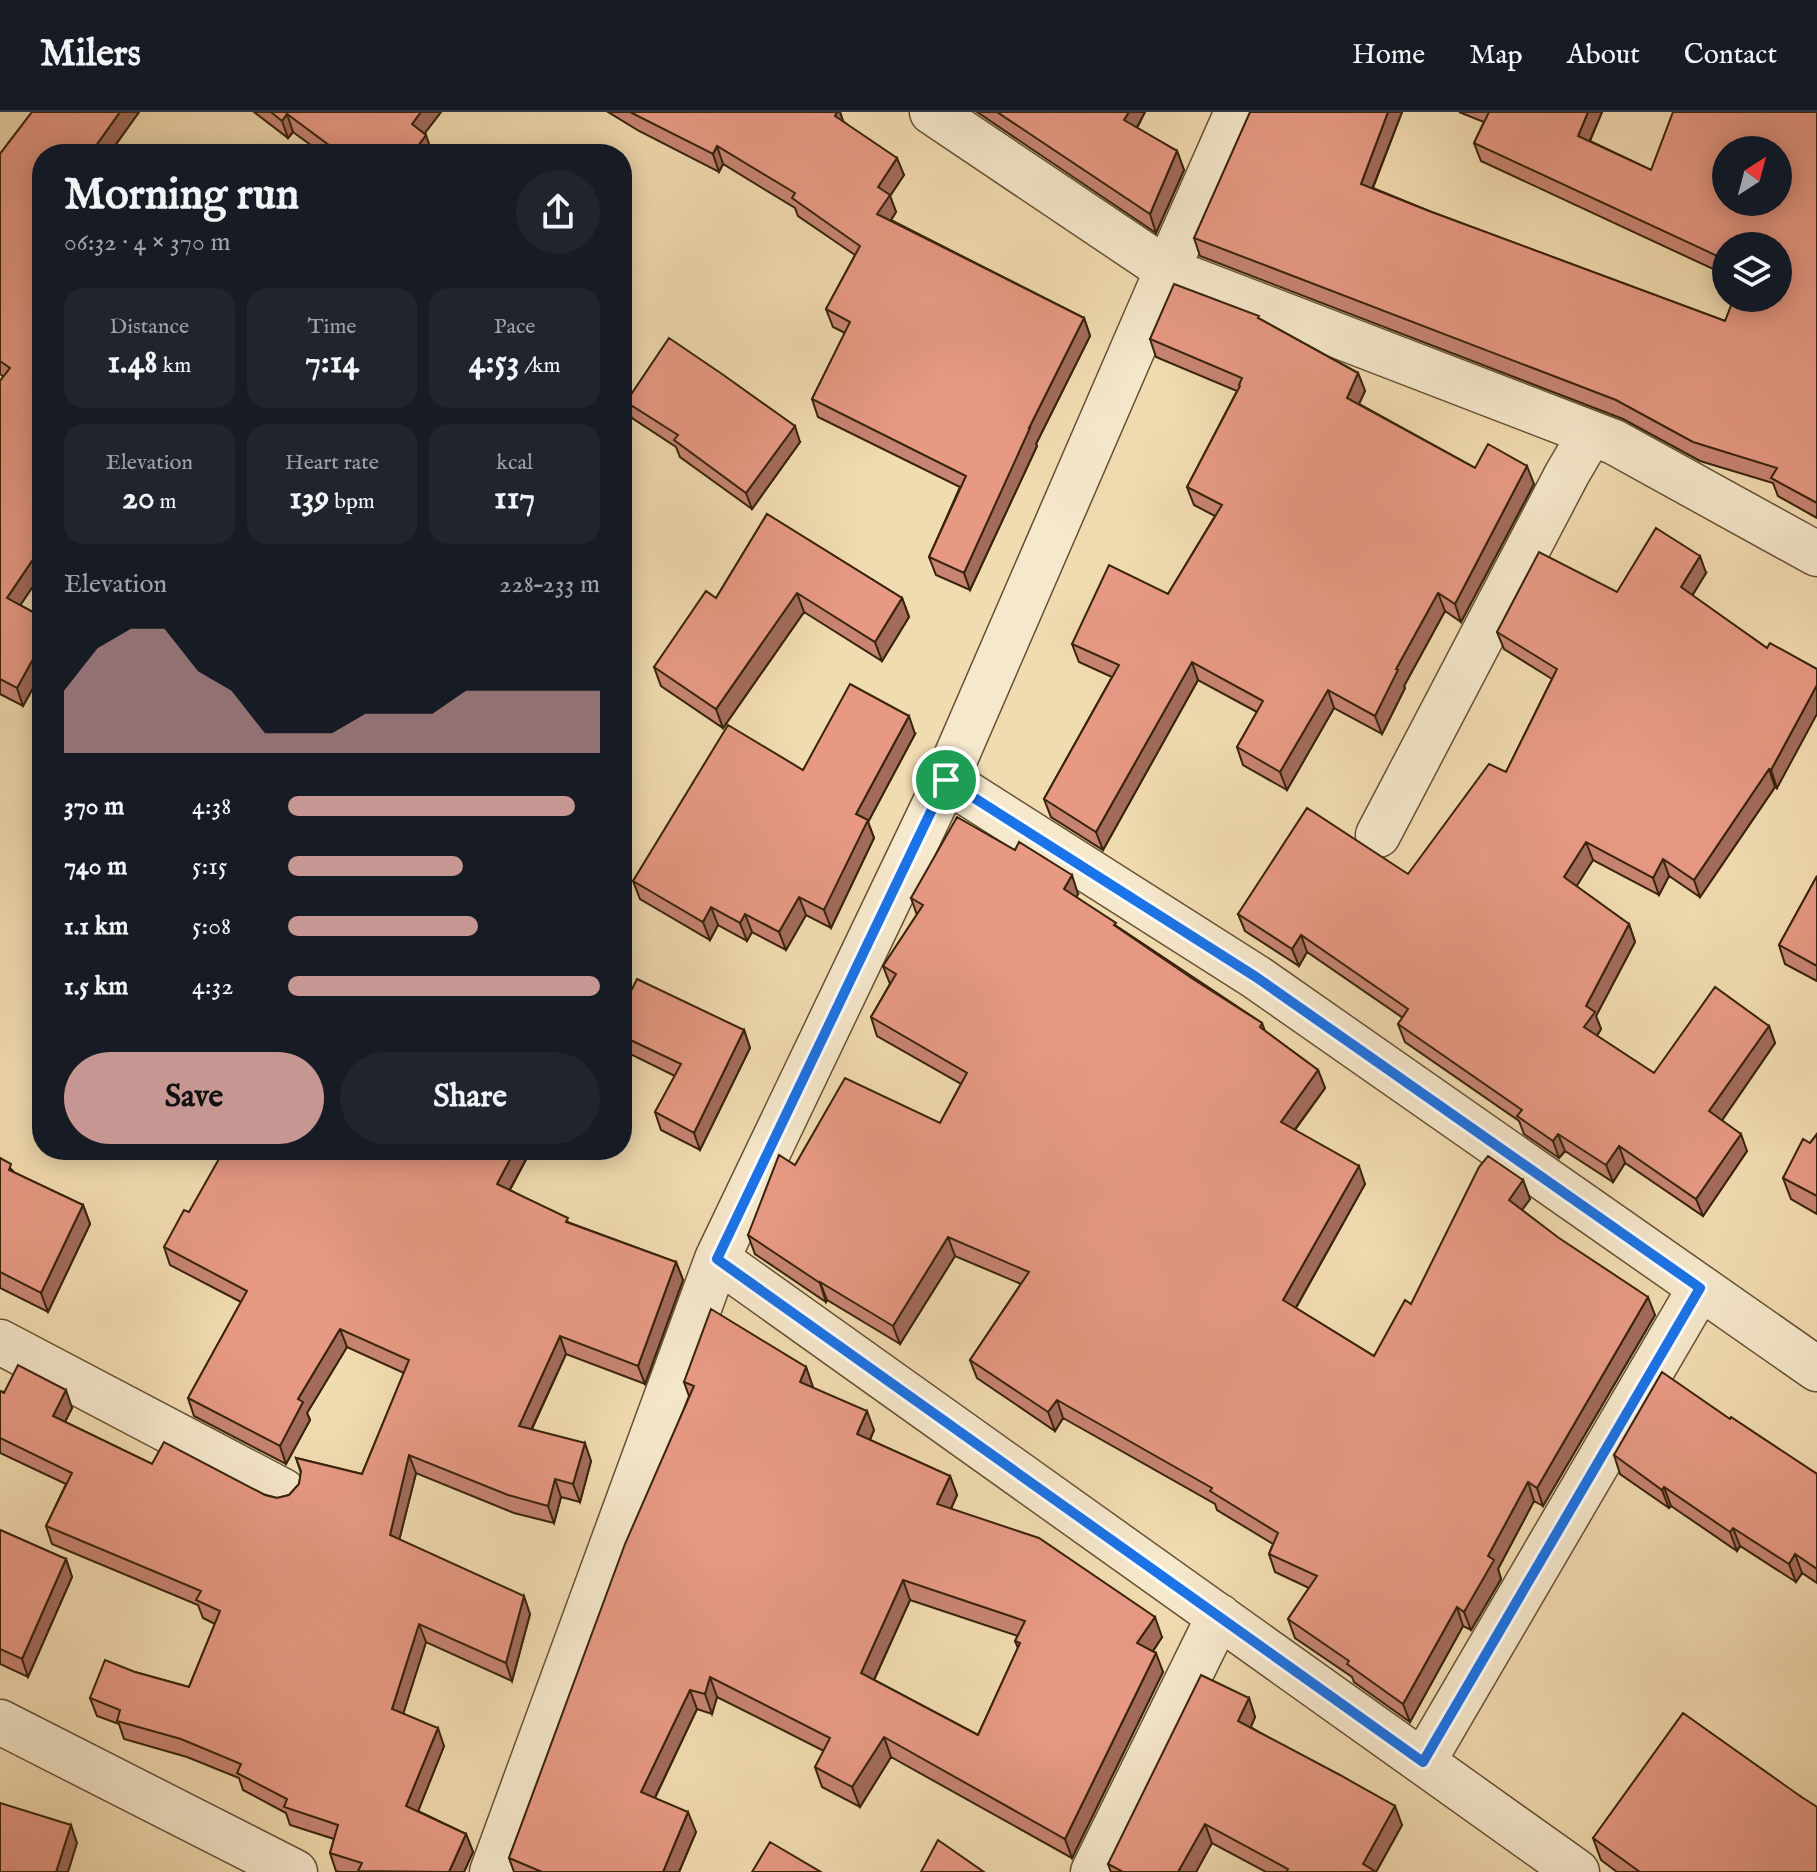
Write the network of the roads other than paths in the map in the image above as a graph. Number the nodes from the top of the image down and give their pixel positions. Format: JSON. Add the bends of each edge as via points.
{"nodes":[{"id":1,"x":932,"y":112,"type":"edge"},
{"id":2,"x":1237,"y":112,"type":"edge"},
{"id":3,"x":1167,"y":270,"type":"junction"},
{"id":4,"x":1591,"y":433,"type":"junction"},
{"id":5,"x":1817,"y":554,"type":"edge"},
{"id":6,"x":946,"y":780,"type":"junction"},
{"id":7,"x":1378,"y":835,"type":"dead end"},
{"id":8,"x":717,"y":1259,"type":"junction"},
{"id":9,"x":1700,"y":1288,"type":"junction"},
{"id":10,"x":0,"y":1342,"type":"edge"},
{"id":11,"x":1817,"y":1369,"type":"edge"},
{"id":12,"x":283,"y":1491,"type":"dead end"},
{"id":13,"x":1219,"y":1616,"type":"junction"},
{"id":14,"x":0,"y":1722,"type":"edge"},
{"id":15,"x":1423,"y":1762,"type":"junction"},
{"id":16,"x":295,"y":1872,"type":"edge"},
{"id":17,"x":492,"y":1872,"type":"edge"},
{"id":18,"x":1093,"y":1872,"type":"edge"},
{"id":19,"x":1577,"y":1872,"type":"edge"}],
"edges":[{"from":1,"to":3,"type":"street"},
{"from":2,"to":3,"type":"street"},
{"from":3,"to":4,"type":"street"},
{"from":3,"to":6,"type":"street"},
{"from":4,"to":5,"type":"street"},
{"from":4,"to":7,"type":"street"},
{"from":6,"to":8,"type":"street"},
{"from":6,"to":9,"type":"street","via":[[1256,977]]},
{"from":8,"to":13,"type":"street"},
{"from":8,"to":17,"type":"street"},
{"from":9,"to":11,"type":"street"},
{"from":9,"to":15,"type":"street"},
{"from":10,"to":12,"type":"street"},
{"from":13,"to":15,"type":"street"},
{"from":13,"to":18,"type":"street"},
{"from":14,"to":16,"type":"street"},
{"from":15,"to":19,"type":"street"}]}
